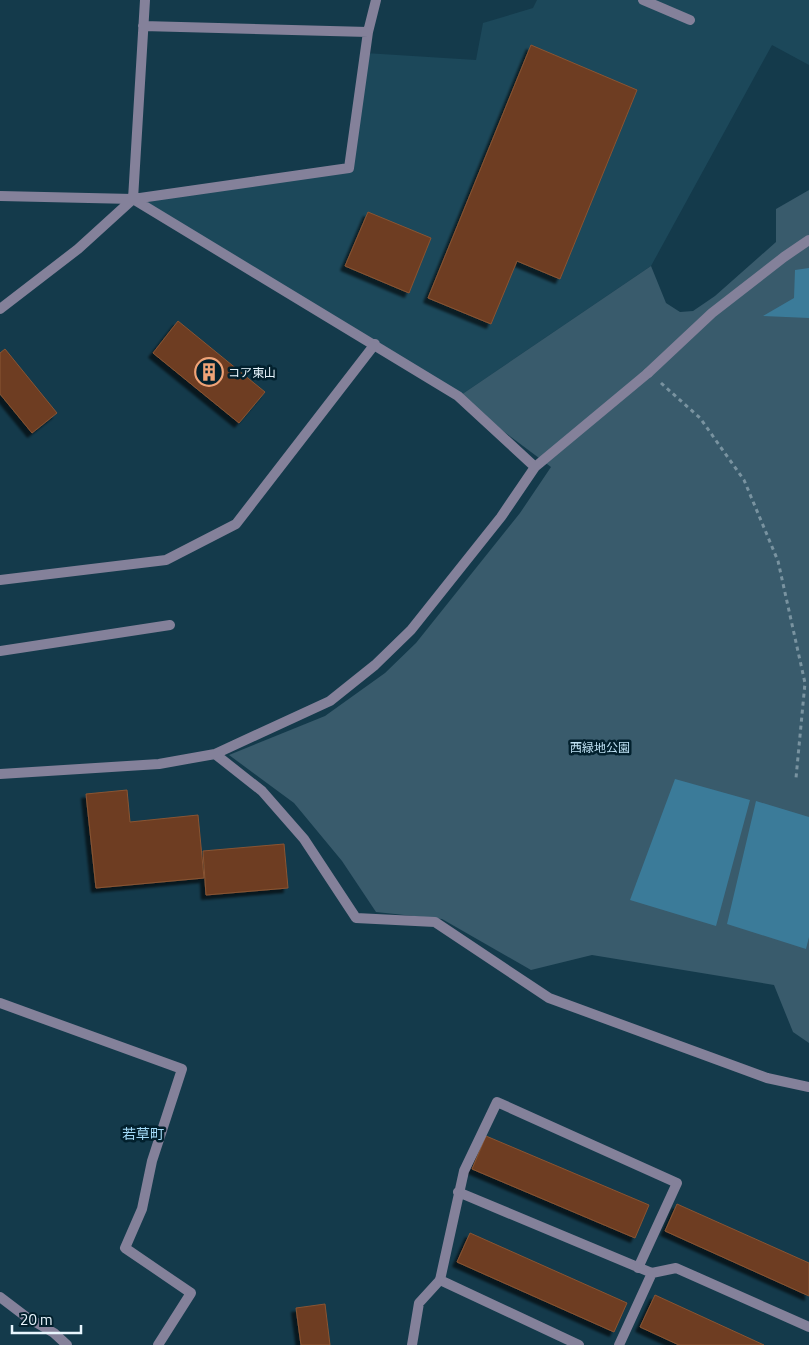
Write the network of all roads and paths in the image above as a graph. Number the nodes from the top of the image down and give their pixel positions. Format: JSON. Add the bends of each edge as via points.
{"nodes":[{"id":1,"x":145,"y":0,"type":"edge"},
{"id":2,"x":376,"y":0,"type":"edge"},
{"id":3,"x":643,"y":0,"type":"edge"},
{"id":4,"x":690,"y":20,"type":"dead end"},
{"id":5,"x":143,"y":26,"type":"junction"},
{"id":6,"x":368,"y":32,"type":"junction"},
{"id":7,"x":0,"y":196,"type":"edge"},
{"id":8,"x":133,"y":198,"type":"junction"},
{"id":9,"x":809,"y":240,"type":"edge"},
{"id":10,"x":0,"y":309,"type":"edge"},
{"id":11,"x":374,"y":344,"type":"junction"},
{"id":12,"x":648,"y":373,"type":"junction"},
{"id":13,"x":535,"y":467,"type":"junction"},
{"id":14,"x":0,"y":580,"type":"edge"},
{"id":15,"x":170,"y":626,"type":"dead end"},
{"id":16,"x":0,"y":651,"type":"edge"},
{"id":17,"x":215,"y":754,"type":"junction"},
{"id":18,"x":0,"y":774,"type":"edge"},
{"id":19,"x":796,"y":778,"type":"dead end"},
{"id":20,"x":0,"y":1003,"type":"edge"},
{"id":21,"x":809,"y":1087,"type":"edge"},
{"id":22,"x":458,"y":1192,"type":"junction"},
{"id":23,"x":638,"y":1268,"type":"junction"},
{"id":24,"x":652,"y":1274,"type":"junction"},
{"id":25,"x":440,"y":1280,"type":"junction"},
{"id":26,"x":0,"y":1297,"type":"edge"},
{"id":27,"x":809,"y":1327,"type":"edge"},
{"id":28,"x":67,"y":1345,"type":"edge"},
{"id":29,"x":158,"y":1345,"type":"edge"},
{"id":30,"x":412,"y":1345,"type":"edge"},
{"id":31,"x":579,"y":1345,"type":"edge"},
{"id":32,"x":619,"y":1345,"type":"edge"}],
"edges":[{"from":1,"to":5,"type":"street"},
{"from":2,"to":6,"type":"street"},
{"from":3,"to":4,"type":"street"},
{"from":5,"to":6,"type":"street"},
{"from":5,"to":8,"type":"street"},
{"from":6,"to":8,"type":"street","via":[[349,168]]},
{"from":7,"to":8,"type":"street"},
{"from":8,"to":10,"type":"street","via":[[78,249]]},
{"from":8,"to":11,"type":"street"},
{"from":9,"to":12,"type":"street","via":[[712,313]]},
{"from":11,"to":13,"type":"street","via":[[458,396]]},
{"from":11,"to":14,"type":"street","via":[[236,524],[166,560]]},
{"from":12,"to":13,"type":"street"},
{"from":12,"to":19,"type":"path","via":[[700,418],[744,480],[778,561],[805,683]]},
{"from":13,"to":17,"type":"street","via":[[501,516],[411,630],[375,665],[330,701]]},
{"from":15,"to":16,"type":"street"},
{"from":17,"to":18,"type":"street","via":[[158,764]]},
{"from":17,"to":21,"type":"street","via":[[262,791],[304,839],[356,918],[435,922],[548,998],[767,1078]]},
{"from":20,"to":29,"type":"street","via":[[182,1070],[152,1161],[142,1209],[125,1248],[190,1293]]},
{"from":22,"to":23,"type":"street"},
{"from":22,"to":23,"type":"street","via":[[464,1170],[497,1102],[677,1183]]},
{"from":22,"to":25,"type":"street"},
{"from":23,"to":24,"type":"street"},
{"from":24,"to":27,"type":"street","via":[[676,1268]]},
{"from":24,"to":32,"type":"street"},
{"from":25,"to":30,"type":"street","via":[[419,1303]]},
{"from":25,"to":31,"type":"street"},
{"from":26,"to":28,"type":"street"}]}
